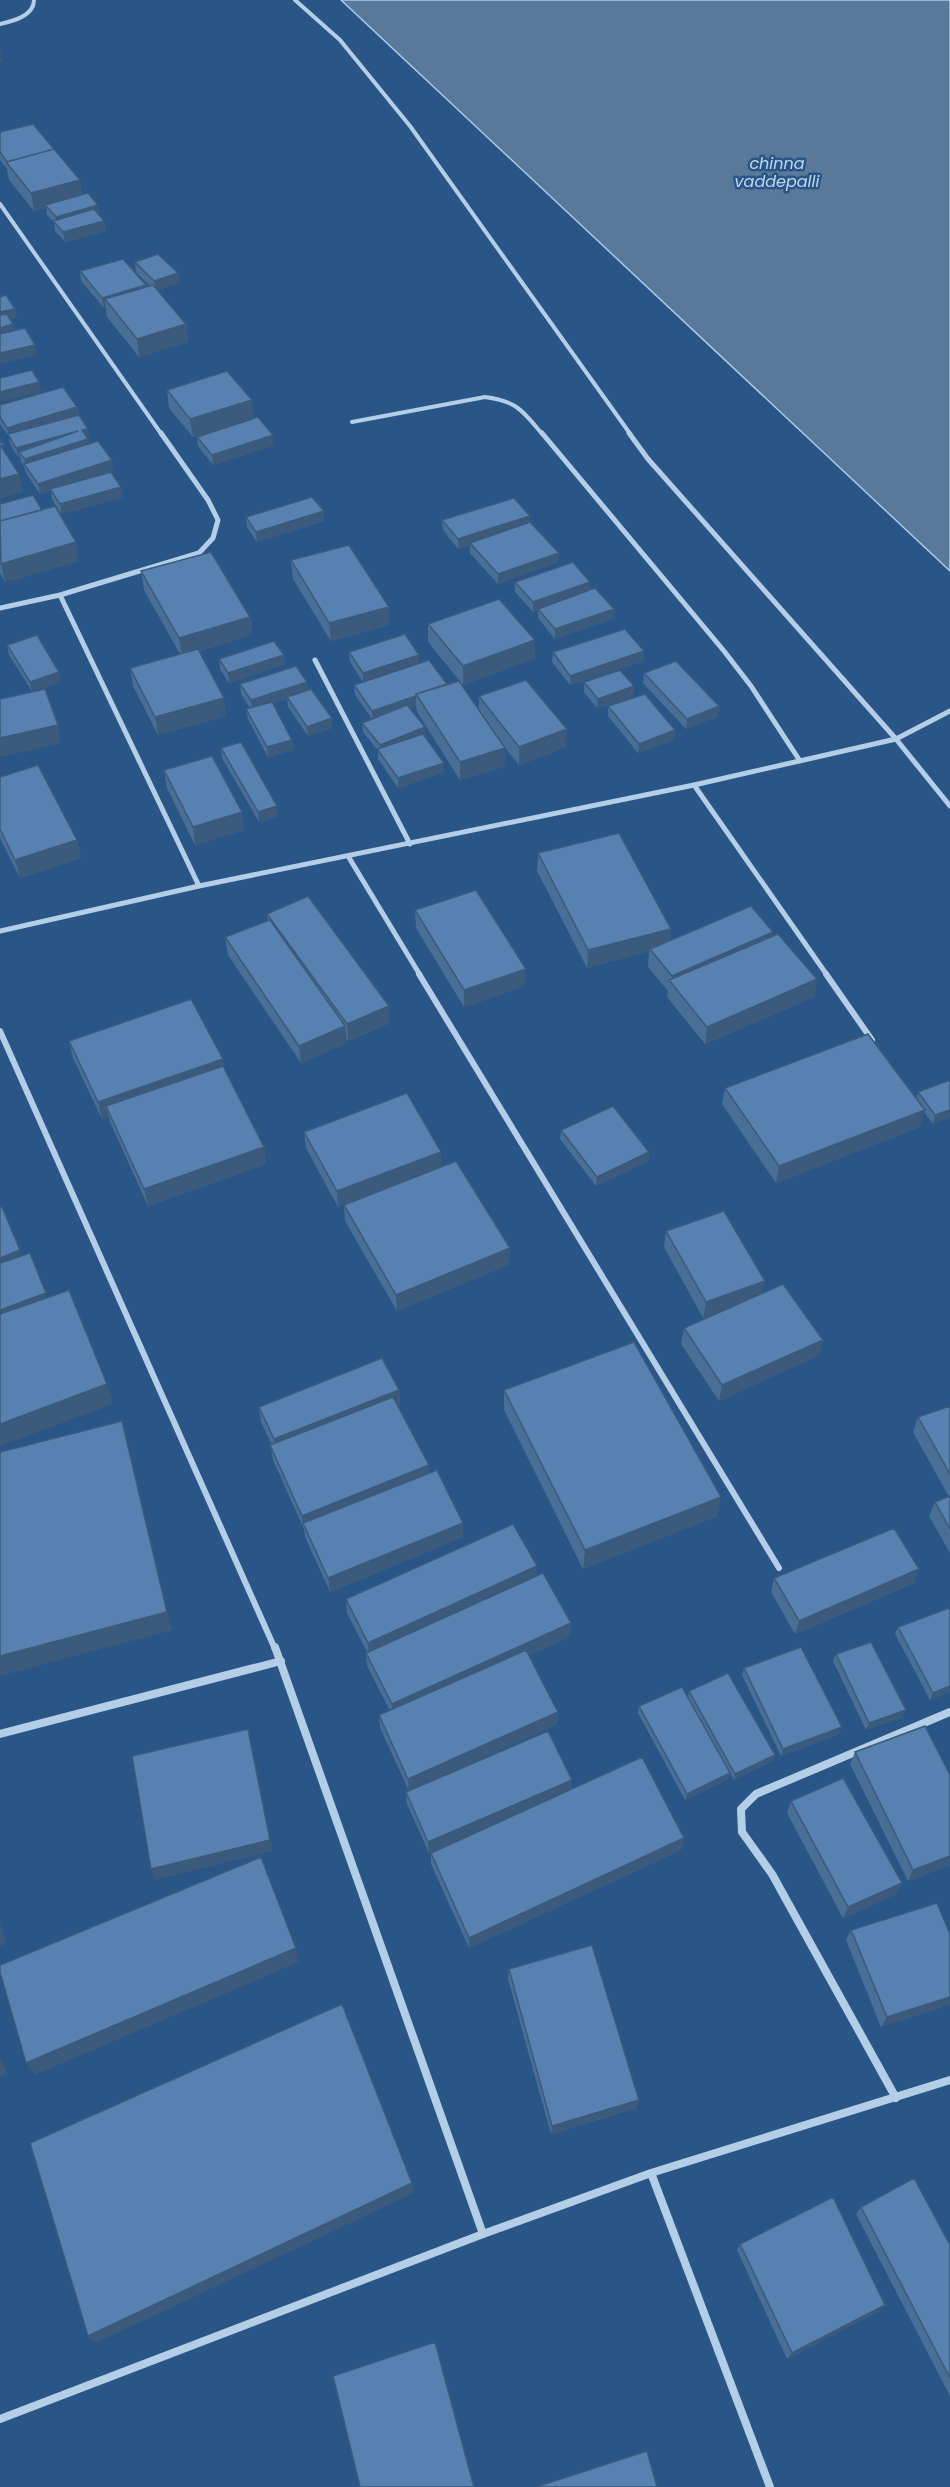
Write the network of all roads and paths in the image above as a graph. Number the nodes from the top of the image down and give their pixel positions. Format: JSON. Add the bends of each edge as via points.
{"nodes":[{"id":1,"x":34,"y":0,"type":"edge"},
{"id":2,"x":295,"y":0,"type":"edge"},
{"id":3,"x":0,"y":24,"type":"edge"},
{"id":4,"x":0,"y":204,"type":"edge"},
{"id":5,"x":352,"y":422,"type":"dead end"},
{"id":6,"x":60,"y":595,"type":"junction"},
{"id":7,"x":0,"y":608,"type":"edge"},
{"id":8,"x":315,"y":660,"type":"dead end"},
{"id":9,"x":950,"y":711,"type":"edge"},
{"id":10,"x":896,"y":739,"type":"junction"},
{"id":11,"x":800,"y":761,"type":"junction"},
{"id":12,"x":694,"y":785,"type":"junction"},
{"id":13,"x":950,"y":806,"type":"edge"},
{"id":14,"x":410,"y":844,"type":"junction"},
{"id":15,"x":348,"y":856,"type":"junction"},
{"id":16,"x":199,"y":886,"type":"junction"},
{"id":17,"x":0,"y":931,"type":"edge"},
{"id":18,"x":0,"y":1032,"type":"edge"},
{"id":19,"x":877,"y":1049,"type":"edge"},
{"id":20,"x":779,"y":1568,"type":"dead end"},
{"id":21,"x":280,"y":1661,"type":"junction"},
{"id":22,"x":950,"y":1712,"type":"edge"},
{"id":23,"x":0,"y":1734,"type":"edge"},
{"id":24,"x":950,"y":2080,"type":"edge"},
{"id":25,"x":896,"y":2098,"type":"junction"},
{"id":26,"x":651,"y":2173,"type":"junction"},
{"id":27,"x":483,"y":2234,"type":"junction"},
{"id":28,"x":0,"y":2419,"type":"edge"},
{"id":29,"x":770,"y":2487,"type":"edge"}],
"edges":[{"from":1,"to":3,"type":"street","via":[[30,14]]},
{"from":2,"to":10,"type":"street","via":[[340,40],[410,126],[648,459]]},
{"from":4,"to":6,"type":"street","via":[[218,520],[213,538],[199,553]]},
{"from":5,"to":11,"type":"street","via":[[485,398],[519,406],[724,651]]},
{"from":6,"to":7,"type":"street"},
{"from":6,"to":16,"type":"street"},
{"from":8,"to":14,"type":"street"},
{"from":9,"to":10,"type":"street"},
{"from":10,"to":11,"type":"street"},
{"from":10,"to":13,"type":"street"},
{"from":11,"to":12,"type":"street"},
{"from":12,"to":14,"type":"street"},
{"from":12,"to":19,"type":"street"},
{"from":14,"to":15,"type":"street"},
{"from":15,"to":16,"type":"street"},
{"from":15,"to":20,"type":"street"},
{"from":16,"to":17,"type":"street"},
{"from":18,"to":21,"type":"street"},
{"from":21,"to":23,"type":"street"},
{"from":21,"to":27,"type":"street"},
{"from":22,"to":25,"type":"street","via":[[756,1794],[741,1809],[742,1832],[772,1874]]},
{"from":24,"to":25,"type":"street"},
{"from":25,"to":26,"type":"street"},
{"from":26,"to":27,"type":"street"},
{"from":26,"to":29,"type":"street"},
{"from":27,"to":28,"type":"street"}]}
